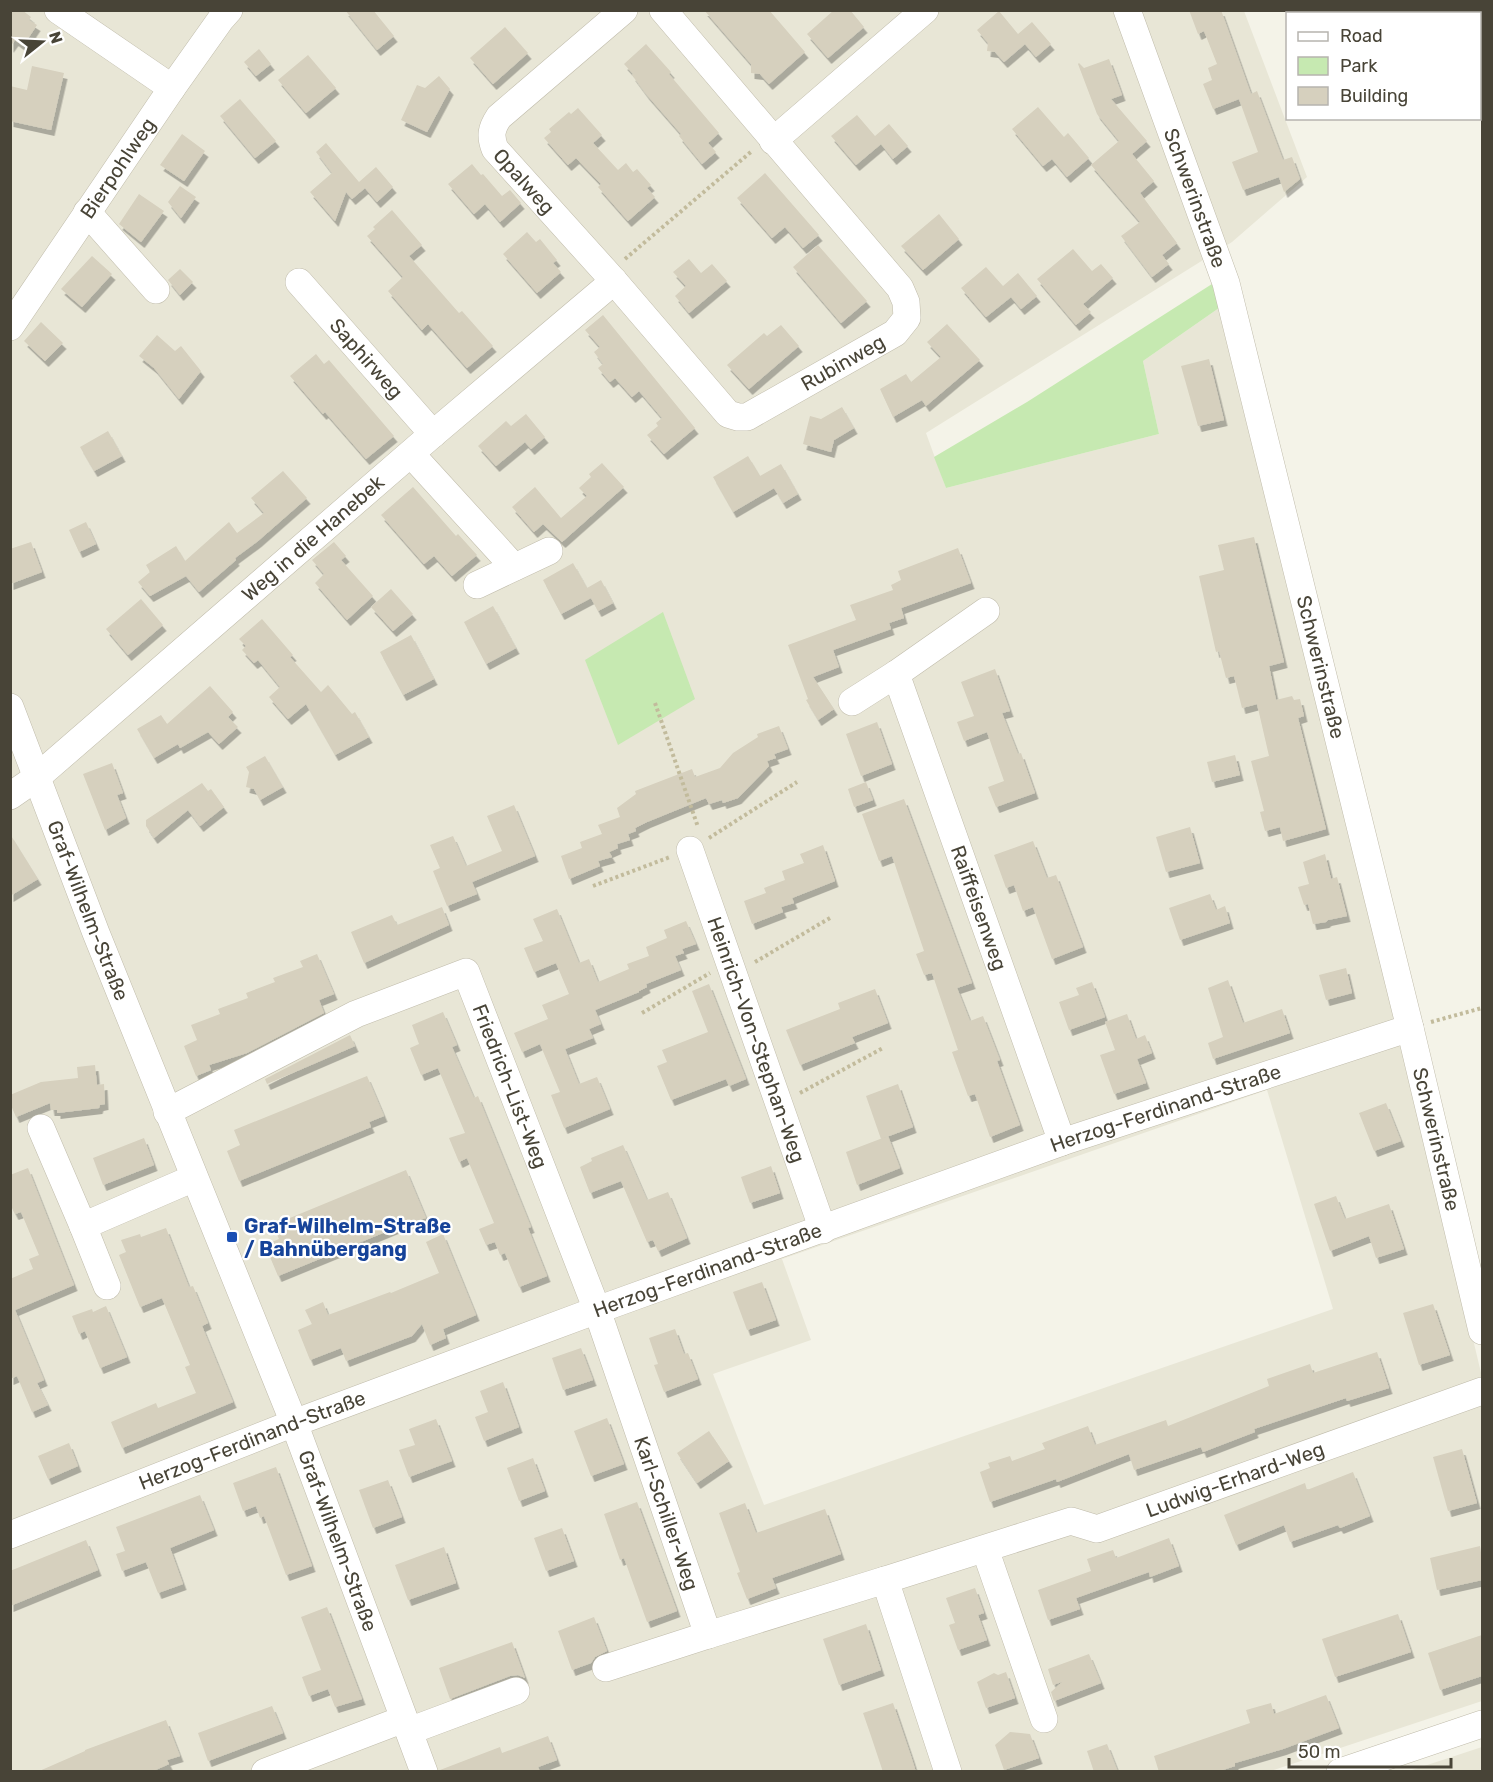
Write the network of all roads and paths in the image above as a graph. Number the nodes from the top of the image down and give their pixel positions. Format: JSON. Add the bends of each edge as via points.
{"nodes":[{"id":1,"x":58,"y":10,"type":"edge"},
{"id":2,"x":229,"y":10,"type":"edge"},
{"id":3,"x":624,"y":10,"type":"edge"},
{"id":4,"x":663,"y":10,"type":"edge"},
{"id":5,"x":925,"y":10,"type":"edge"},
{"id":6,"x":1127,"y":10,"type":"edge"},
{"id":7,"x":172,"y":88,"type":"junction"},
{"id":8,"x":773,"y":141,"type":"junction"},
{"id":9,"x":87,"y":212,"type":"junction"},
{"id":10,"x":614,"y":280,"type":"junction"},
{"id":11,"x":299,"y":282,"type":"dead end"},
{"id":12,"x":156,"y":290,"type":"dead end"},
{"id":13,"x":10,"y":327,"type":"edge"},
{"id":14,"x":433,"y":434,"type":"junction"},
{"id":15,"x":411,"y":454,"type":"junction"},
{"id":16,"x":549,"y":551,"type":"dead end"},
{"id":17,"x":514,"y":567,"type":"junction"},
{"id":18,"x":477,"y":585,"type":"dead end"},
{"id":19,"x":986,"y":611,"type":"dead end"},
{"id":20,"x":896,"y":674,"type":"junction"},
{"id":21,"x":852,"y":702,"type":"dead end"},
{"id":22,"x":655,"y":703,"type":"dead end"},
{"id":23,"x":10,"y":707,"type":"edge"},
{"id":24,"x":36,"y":778,"type":"junction"},
{"id":25,"x":10,"y":796,"type":"edge"},
{"id":26,"x":694,"y":840,"type":"joint"},
{"id":27,"x":830,"y":918,"type":"dead end"},
{"id":28,"x":731,"y":968,"type":"junction"},
{"id":29,"x":1482,"y":1008,"type":"edge"},
{"id":30,"x":642,"y":1013,"type":"dead end"},
{"id":31,"x":1410,"y":1028,"type":"junction"},
{"id":32,"x":883,"y":1048,"type":"dead end"},
{"id":33,"x":779,"y":1104,"type":"junction"},
{"id":34,"x":167,"y":1112,"type":"junction"},
{"id":35,"x":41,"y":1128,"type":"dead end"},
{"id":36,"x":1062,"y":1142,"type":"junction"},
{"id":37,"x":194,"y":1178,"type":"junction"},
{"id":38,"x":83,"y":1226,"type":"junction"},
{"id":39,"x":823,"y":1230,"type":"junction"},
{"id":40,"x":107,"y":1286,"type":"dead end"},
{"id":41,"x":597,"y":1310,"type":"junction"},
{"id":42,"x":1482,"y":1331,"type":"edge"},
{"id":43,"x":1482,"y":1391,"type":"edge"},
{"id":44,"x":294,"y":1423,"type":"junction"},
{"id":45,"x":13,"y":1526,"type":"edge"},
{"id":46,"x":985,"y":1549,"type":"junction"},
{"id":47,"x":885,"y":1580,"type":"junction"},
{"id":48,"x":708,"y":1635,"type":"junction"},
{"id":49,"x":606,"y":1668,"type":"dead end"},
{"id":50,"x":516,"y":1691,"type":"dead end"},
{"id":51,"x":1044,"y":1719,"type":"dead end"},
{"id":52,"x":1482,"y":1724,"type":"edge"},
{"id":53,"x":407,"y":1725,"type":"junction"},
{"id":54,"x":265,"y":1772,"type":"edge"},
{"id":55,"x":424,"y":1772,"type":"edge"},
{"id":56,"x":948,"y":1772,"type":"edge"},
{"id":57,"x":1340,"y":1772,"type":"edge"}],
"edges":[{"from":1,"to":7,"type":"street"},
{"from":2,"to":7,"type":"street","name":"Bierpohlweg"},
{"from":3,"to":10,"type":"street","name":"Opalweg","via":[[499,117],[490,138],[495,149]]},
{"from":4,"to":8,"type":"street"},
{"from":5,"to":8,"type":"street"},
{"from":6,"to":31,"type":"street","name":"Schwerinstraße","via":[[1226,283]]},
{"from":7,"to":9,"type":"street","name":"Bierpohlweg"},
{"from":8,"to":10,"type":"path","via":[[757,146],[621,262]]},
{"from":8,"to":10,"type":"street","name":"Rubinweg","via":[[900,288],[907,318],[895,333],[759,411],[738,417],[728,414]]},
{"from":9,"to":12,"type":"street"},
{"from":9,"to":13,"type":"street","name":"Bierpohlweg"},
{"from":10,"to":14,"type":"street","name":"Weg in die Hanebek"},
{"from":11,"to":14,"type":"street","name":"Saphirweg"},
{"from":14,"to":15,"type":"street","name":"Weg in die Hanebek"},
{"from":15,"to":17,"type":"street"},
{"from":15,"to":24,"type":"street","name":"Weg in die Hanebek"},
{"from":16,"to":17,"type":"street"},
{"from":17,"to":18,"type":"street"},
{"from":19,"to":20,"type":"street"},
{"from":20,"to":21,"type":"street"},
{"from":20,"to":36,"type":"street","name":"Raiffeisenweg"},
{"from":22,"to":26,"type":"path"},
{"from":23,"to":24,"type":"street","name":"Graf-Wilhelm-Straße"},
{"from":24,"to":25,"type":"street","name":"Weg in die Hanebek"},
{"from":24,"to":34,"type":"street","name":"Graf-Wilhelm-Straße"},
{"from":26,"to":28,"type":"street","name":"Heinrich-Von-Stephan-Weg"},
{"from":27,"to":28,"type":"path"},
{"from":28,"to":30,"type":"path"},
{"from":28,"to":33,"type":"street","name":"Heinrich-Von-Stephan-Weg"},
{"from":29,"to":31,"type":"path"},
{"from":31,"to":36,"type":"street","name":"Herzog-Ferdinand-Straße"},
{"from":31,"to":42,"type":"street","name":"Schwerinstraße"},
{"from":32,"to":33,"type":"path"},
{"from":33,"to":39,"type":"street","name":"Heinrich-Von-Stephan-Weg"},
{"from":34,"to":37,"type":"street","name":"Graf-Wilhelm-Straße"},
{"from":34,"to":41,"type":"street","name":"Friedrich-List-Weg","via":[[356,1014],[466,972]]},
{"from":35,"to":38,"type":"street"},
{"from":36,"to":39,"type":"street","name":"Herzog-Ferdinand-Straße"},
{"from":37,"to":38,"type":"street"},
{"from":37,"to":44,"type":"street","name":"Graf-Wilhelm-Straße"},
{"from":38,"to":40,"type":"street"},
{"from":39,"to":41,"type":"street","name":"Herzog-Ferdinand-Straße"},
{"from":41,"to":44,"type":"street","name":"Herzog-Ferdinand-Straße"},
{"from":41,"to":48,"type":"street","name":"Karl-Schiller-Weg"},
{"from":43,"to":46,"type":"street","name":"Ludwig-Erhard-Weg","via":[[1097,1529],[1071,1521]]},
{"from":44,"to":45,"type":"street","name":"Herzog-Ferdinand-Straße"},
{"from":44,"to":53,"type":"street","name":"Graf-Wilhelm-Straße"},
{"from":46,"to":47,"type":"street","name":"Ludwig-Erhard-Weg"},
{"from":46,"to":51,"type":"street"},
{"from":47,"to":48,"type":"street","name":"Ludwig-Erhard-Weg"},
{"from":47,"to":56,"type":"street"},
{"from":48,"to":49,"type":"street"},
{"from":50,"to":53,"type":"street"},
{"from":52,"to":57,"type":"street"},
{"from":53,"to":54,"type":"street"},
{"from":53,"to":55,"type":"street","name":"Graf-Wilhelm-Straße"}]}
